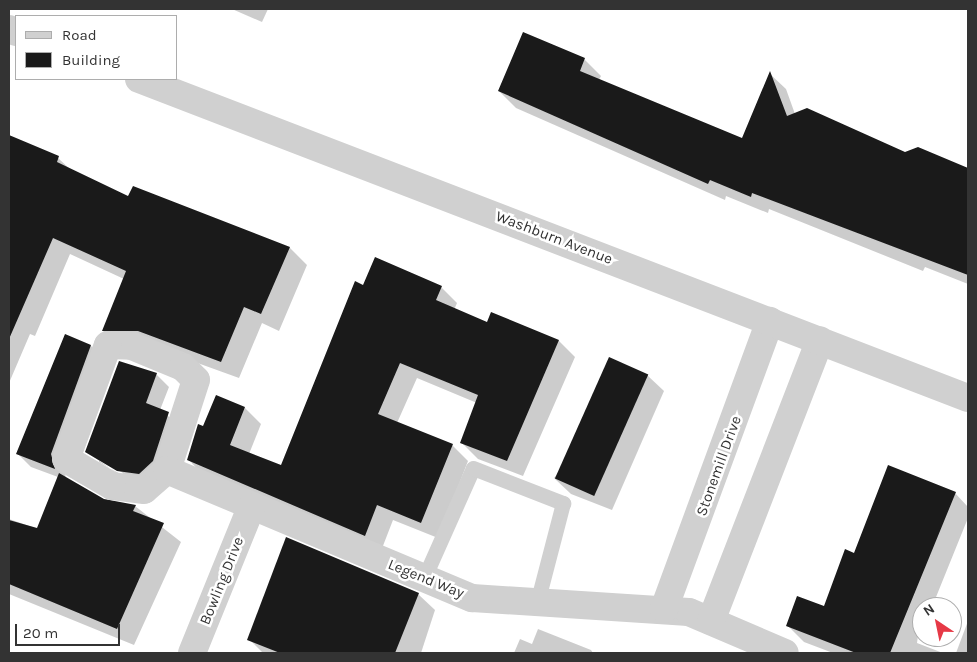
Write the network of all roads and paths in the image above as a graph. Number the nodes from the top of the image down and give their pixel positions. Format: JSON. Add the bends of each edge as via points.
{"nodes":[{"id":1,"x":142,"y":80,"type":"edge"},
{"id":2,"x":770,"y":321,"type":"junction"},
{"id":3,"x":820,"y":340,"type":"junction"},
{"id":4,"x":968,"y":398,"type":"edge"},
{"id":5,"x":167,"y":470,"type":"junction"},
{"id":6,"x":251,"y":508,"type":"junction"},
{"id":7,"x":424,"y":578,"type":"junction"},
{"id":8,"x":538,"y":599,"type":"junction"},
{"id":9,"x":664,"y":609,"type":"junction"},
{"id":10,"x":711,"y":621,"type":"junction"},
{"id":11,"x":192,"y":653,"type":"edge"},
{"id":12,"x":785,"y":653,"type":"edge"}],
"edges":[{"from":1,"to":2,"type":"street","name":"Washburn Avenue"},
{"from":2,"to":3,"type":"street","name":"Washburn Avenue"},
{"from":2,"to":9,"type":"street","name":"Stonemill Drive"},
{"from":3,"to":4,"type":"street","name":"Washburn Avenue"},
{"from":3,"to":10,"type":"street"},
{"from":5,"to":5,"type":"street","via":[[144,490],[112,486],[66,459],[108,346],[132,346],[183,367],[196,380]]},
{"from":5,"to":6,"type":"street","name":"Legend Way"},
{"from":6,"to":7,"type":"street","name":"Legend Way"},
{"from":6,"to":11,"type":"street","name":"Bowling Drive"},
{"from":7,"to":8,"type":"street","name":"Legend Way","via":[[472,598]]},
{"from":7,"to":8,"type":"lane","via":[[473,468],[563,503]]},
{"from":8,"to":9,"type":"street","name":"Legend Way"},
{"from":9,"to":10,"type":"street","name":"Legend Way","via":[[689,612]]},
{"from":10,"to":12,"type":"street","name":"Legend Way"}]}
